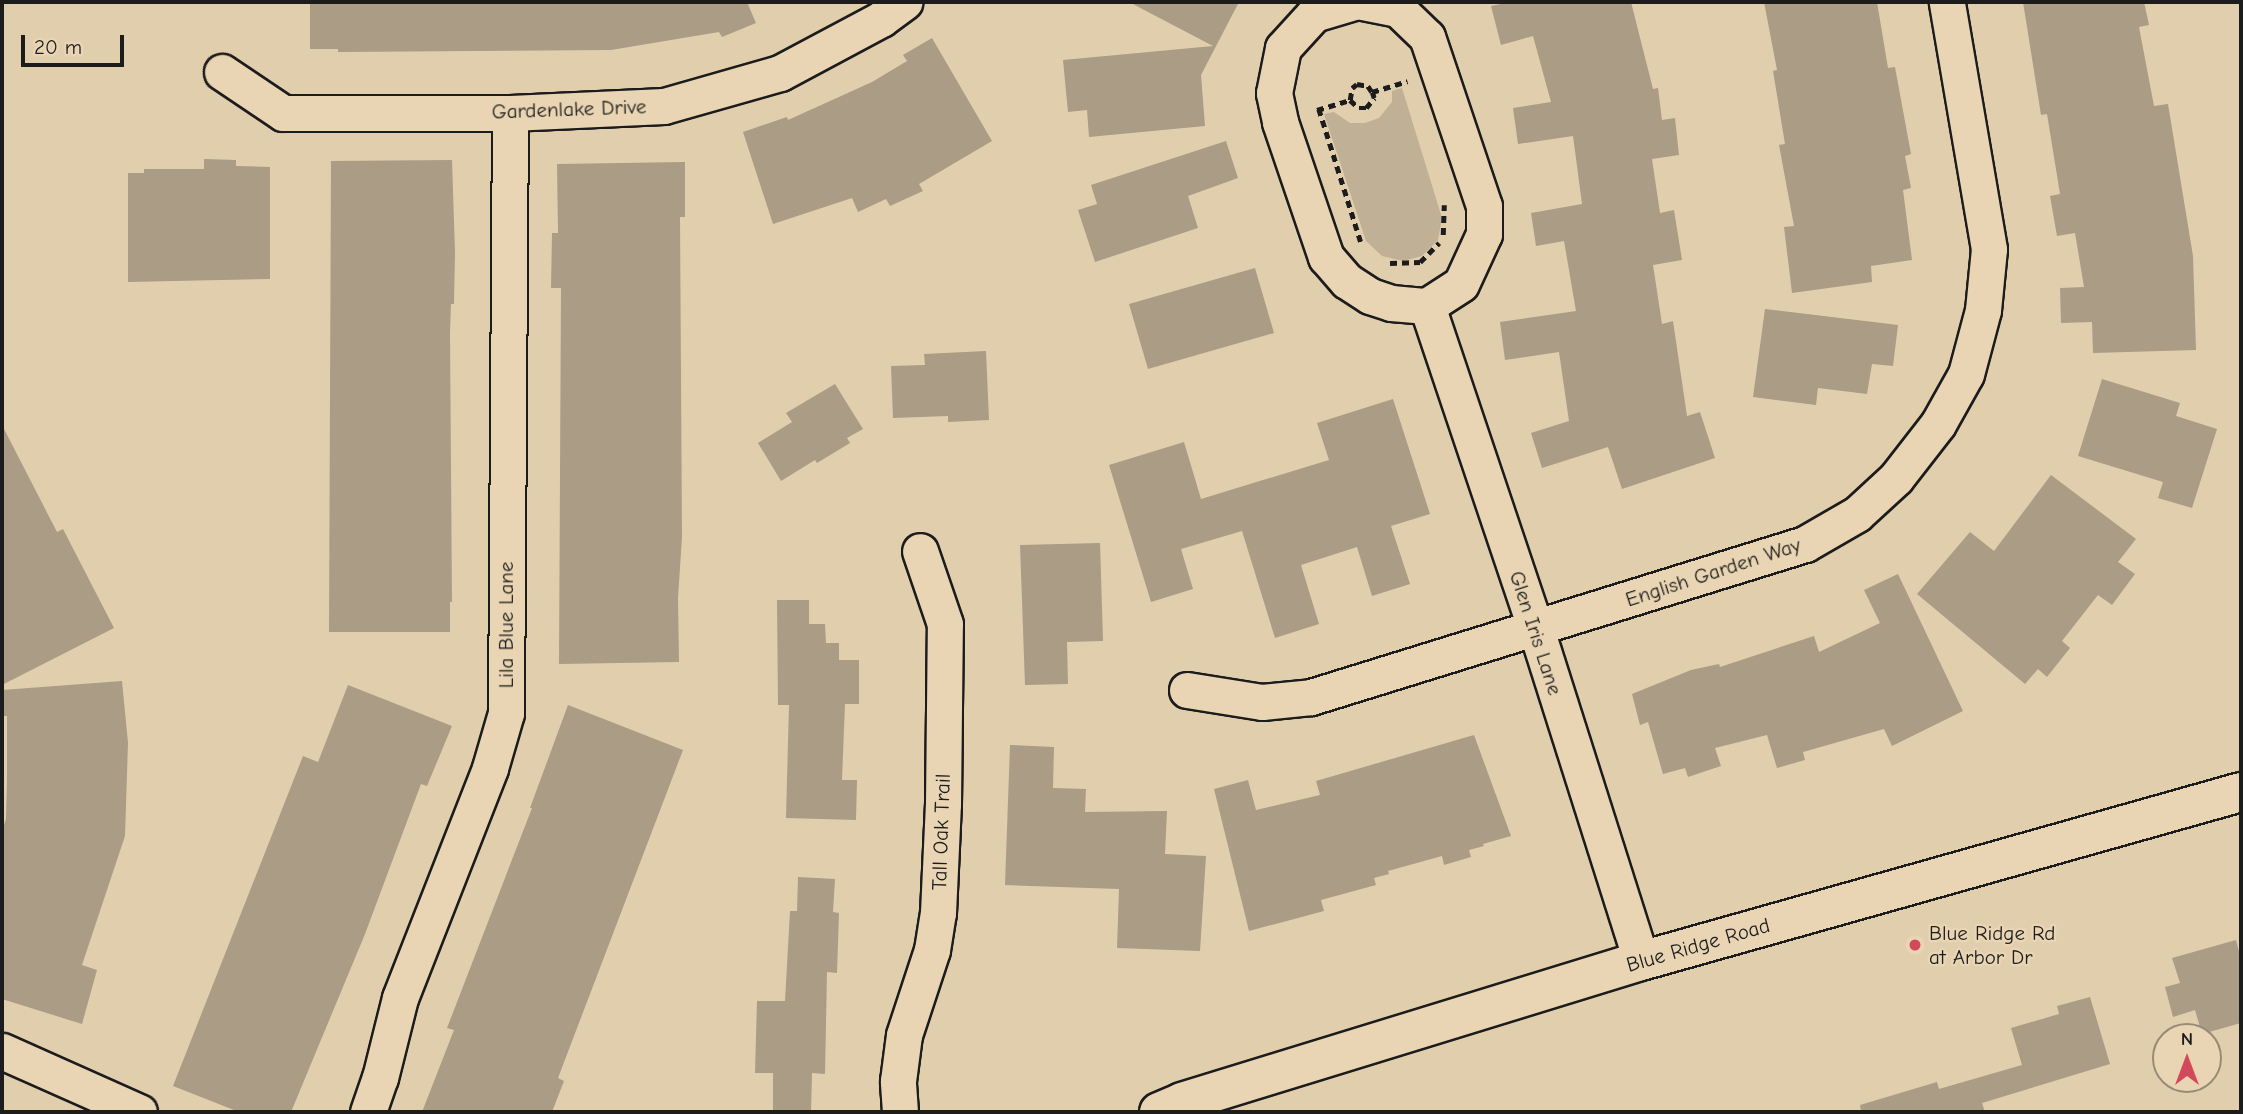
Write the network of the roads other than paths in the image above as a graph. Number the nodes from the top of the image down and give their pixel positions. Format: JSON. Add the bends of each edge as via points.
{"nodes":[{"id":1,"x":904,"y":2,"type":"edge"},
{"id":2,"x":1354,"y":2,"type":"edge"},
{"id":3,"x":1363,"y":2,"type":"edge"},
{"id":4,"x":1947,"y":2,"type":"edge"},
{"id":5,"x":222,"y":72,"type":"dead end"},
{"id":6,"x":510,"y":113,"type":"junction"},
{"id":7,"x":1427,"y":306,"type":"junction"},
{"id":8,"x":919,"y":551,"type":"dead end"},
{"id":9,"x":1536,"y":629,"type":"junction"},
{"id":10,"x":1187,"y":690,"type":"dead end"},
{"id":11,"x":2241,"y":792,"type":"edge"},
{"id":12,"x":1641,"y":961,"type":"junction"},
{"id":13,"x":2,"y":1051,"type":"edge"},
{"id":14,"x":138,"y":1112,"type":"edge"},
{"id":15,"x":368,"y":1112,"type":"edge"},
{"id":16,"x":900,"y":1112,"type":"edge"},
{"id":17,"x":1159,"y":1112,"type":"edge"}],
"edges":[{"from":1,"to":6,"type":"street","name":"Gardenlake Drive","via":[[780,73],[664,106]]},
{"from":2,"to":7,"type":"street","via":[[1314,14],[1283,47],[1274,93],[1280,122],[1326,257],[1347,281],[1370,296]]},
{"from":3,"to":7,"type":"street","via":[[1398,9],[1427,37],[1484,206],[1485,234],[1461,284]]},
{"from":4,"to":9,"type":"street","name":"English Garden Way","via":[[1989,249],[1983,310],[1966,374],[1938,424],[1896,478],[1857,514],[1805,544]]},
{"from":5,"to":6,"type":"street","name":"Gardenlake Drive","via":[[283,113]]},
{"from":6,"to":15,"type":"street","name":"Lila Blue Lane","via":[[506,713],[400,998]]},
{"from":7,"to":9,"type":"street","name":"Glen Iris Lane"},
{"from":8,"to":16,"type":"street","name":"Tall Oak Trail","via":[[945,624],[943,804],[938,913],[932,950],[904,1035],[898,1081]]},
{"from":9,"to":10,"type":"street","name":"English Garden Way","via":[[1311,697],[1262,702]]},
{"from":9,"to":12,"type":"street","name":"Glen Iris Lane"},
{"from":11,"to":12,"type":"main road","name":"Blue Ridge Road"},
{"from":12,"to":17,"type":"main road","name":"Blue Ridge Road"},
{"from":13,"to":14,"type":"street"}]}
